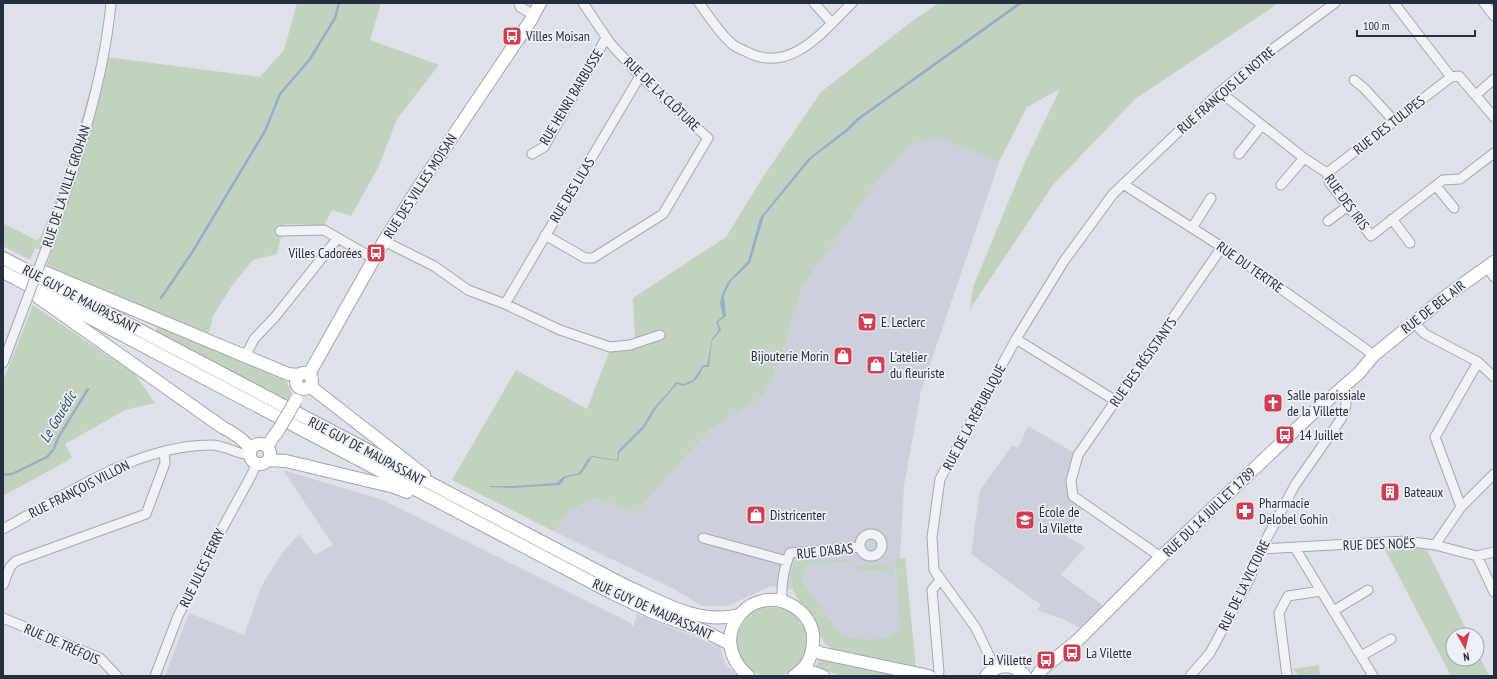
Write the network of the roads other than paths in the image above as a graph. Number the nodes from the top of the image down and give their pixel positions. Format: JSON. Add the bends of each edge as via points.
{"nodes":[{"id":1,"x":111,"y":3,"type":"edge"},
{"id":2,"x":519,"y":3,"type":"edge"},
{"id":3,"x":540,"y":3,"type":"edge"},
{"id":4,"x":583,"y":3,"type":"edge"},
{"id":5,"x":699,"y":3,"type":"edge"},
{"id":6,"x":814,"y":3,"type":"edge"},
{"id":7,"x":852,"y":3,"type":"edge"},
{"id":8,"x":1335,"y":3,"type":"edge"},
{"id":9,"x":1394,"y":3,"type":"edge"},
{"id":10,"x":1484,"y":3,"type":"edge"},
{"id":11,"x":534,"y":15,"type":"junction"},
{"id":12,"x":1494,"y":16,"type":"edge"},
{"id":13,"x":832,"y":22,"type":"junction"},
{"id":14,"x":606,"y":38,"type":"junction"},
{"id":15,"x":640,"y":76,"type":"junction"},
{"id":16,"x":1451,"y":77,"type":"junction"},
{"id":17,"x":1354,"y":80,"type":"dead end"},
{"id":18,"x":1494,"y":80,"type":"edge"},
{"id":19,"x":1220,"y":92,"type":"junction"},
{"id":20,"x":1476,"y":95,"type":"junction"},
{"id":21,"x":1494,"y":117,"type":"edge"},
{"id":22,"x":1394,"y":121,"type":"junction"},
{"id":23,"x":1262,"y":125,"type":"junction"},
{"id":24,"x":1494,"y":153,"type":"edge"},
{"id":25,"x":532,"y":154,"type":"dead end"},
{"id":26,"x":1239,"y":154,"type":"dead end"},
{"id":27,"x":1304,"y":158,"type":"junction"},
{"id":28,"x":1327,"y":172,"type":"junction"},
{"id":29,"x":1123,"y":184,"type":"junction"},
{"id":30,"x":1281,"y":185,"type":"dead end"},
{"id":31,"x":1436,"y":186,"type":"junction"},
{"id":32,"x":1211,"y":198,"type":"dead end"},
{"id":33,"x":1348,"y":206,"type":"junction"},
{"id":34,"x":1454,"y":208,"type":"dead end"},
{"id":35,"x":1392,"y":219,"type":"junction"},
{"id":36,"x":1328,"y":221,"type":"dead end"},
{"id":37,"x":1192,"y":228,"type":"junction"},
{"id":38,"x":280,"y":231,"type":"dead end"},
{"id":39,"x":546,"y":235,"type":"junction"},
{"id":40,"x":337,"y":239,"type":"junction"},
{"id":41,"x":384,"y":241,"type":"junction"},
{"id":42,"x":1410,"y":243,"type":"dead end"},
{"id":43,"x":1222,"y":247,"type":"junction"},
{"id":44,"x":3,"y":255,"type":"edge"},
{"id":45,"x":3,"y":258,"type":"edge"},
{"id":46,"x":374,"y":259,"type":"junction"},
{"id":47,"x":1490,"y":264,"type":"edge"},
{"id":48,"x":3,"y":272,"type":"edge"},
{"id":49,"x":1494,"y":277,"type":"edge"},
{"id":50,"x":505,"y":304,"type":"junction"},
{"id":51,"x":1413,"y":322,"type":"junction"},
{"id":52,"x":660,"y":335,"type":"dead end"},
{"id":53,"x":1016,"y":339,"type":"junction"},
{"id":54,"x":246,"y":355,"type":"junction"},
{"id":55,"x":1374,"y":355,"type":"junction"},
{"id":56,"x":1478,"y":362,"type":"junction"},
{"id":57,"x":3,"y":364,"type":"edge"},
{"id":58,"x":303,"y":375,"type":"junction"},
{"id":59,"x":1494,"y":377,"type":"edge"},
{"id":60,"x":1342,"y":388,"type":"junction"},
{"id":61,"x":302,"y":392,"type":"junction"},
{"id":62,"x":1116,"y":400,"type":"junction"},
{"id":63,"x":267,"y":446,"type":"junction"},
{"id":64,"x":164,"y":451,"type":"junction"},
{"id":65,"x":252,"y":456,"type":"junction"},
{"id":66,"x":268,"y":460,"type":"junction"},
{"id":67,"x":1494,"y":474,"type":"edge"},
{"id":68,"x":428,"y":483,"type":"junction"},
{"id":69,"x":1461,"y":507,"type":"junction"},
{"id":70,"x":457,"y":511,"type":"junction"},
{"id":71,"x":3,"y":529,"type":"edge"},
{"id":72,"x":703,"y":538,"type":"dead end"},
{"id":73,"x":1435,"y":545,"type":"junction"},
{"id":74,"x":860,"y":547,"type":"dead end"},
{"id":75,"x":1295,"y":548,"type":"junction"},
{"id":76,"x":1261,"y":549,"type":"junction"},
{"id":77,"x":1494,"y":552,"type":"edge"},
{"id":78,"x":1477,"y":556,"type":"junction"},
{"id":79,"x":1161,"y":557,"type":"junction"},
{"id":80,"x":787,"y":561,"type":"junction"},
{"id":81,"x":940,"y":580,"type":"junction"},
{"id":82,"x":3,"y":585,"type":"edge"},
{"id":83,"x":1368,"y":590,"type":"dead end"},
{"id":84,"x":1321,"y":592,"type":"junction"},
{"id":85,"x":1494,"y":592,"type":"edge"},
{"id":86,"x":782,"y":601,"type":"junction"},
{"id":87,"x":1333,"y":611,"type":"junction"},
{"id":88,"x":739,"y":615,"type":"junction"},
{"id":89,"x":3,"y":618,"type":"edge"},
{"id":90,"x":1391,"y":640,"type":"dead end"},
{"id":91,"x":730,"y":644,"type":"junction"},
{"id":92,"x":813,"y":649,"type":"junction"},
{"id":93,"x":1361,"y":656,"type":"junction"},
{"id":94,"x":990,"y":672,"type":"edge"},
{"id":95,"x":1039,"y":672,"type":"edge"},
{"id":96,"x":797,"y":674,"type":"edge"},
{"id":97,"x":934,"y":674,"type":"edge"},
{"id":98,"x":1023,"y":674,"type":"edge"},
{"id":99,"x":117,"y":676,"type":"edge"},
{"id":100,"x":155,"y":676,"type":"edge"},
{"id":101,"x":748,"y":676,"type":"edge"},
{"id":102,"x":824,"y":676,"type":"edge"},
{"id":103,"x":1190,"y":676,"type":"edge"},
{"id":104,"x":1287,"y":676,"type":"edge"},
{"id":105,"x":1373,"y":676,"type":"edge"}],
"edges":[{"from":1,"to":57,"type":"street","name":"RUE DE LA VILLE GROHAN","bridge":true,"via":[[94,99],[63,200]]},
{"from":2,"to":11,"type":"street","via":[[520,7]]},
{"from":3,"to":11,"type":"main road","name":"RUE DES VILLES MOISAN"},
{"from":4,"to":14,"type":"street","name":"RUE DE LA CLÔTURE"},
{"from":5,"to":13,"type":"street","via":[[732,44],[754,56],[789,56],[805,48]]},
{"from":6,"to":13,"type":"street"},
{"from":7,"to":13,"type":"street"},
{"from":8,"to":19,"type":"street","name":"RUE FRANÇOIS LE NOTRE"},
{"from":9,"to":16,"type":"street"},
{"from":10,"to":12,"type":"street"},
{"from":11,"to":41,"type":"main road","name":"RUE DES VILLES MOISAN"},
{"from":14,"to":15,"type":"street","name":"RUE DE LA CLÔTURE"},
{"from":14,"to":25,"type":"street","name":"RUE HENRI BARBUSSE","via":[[544,147]]},
{"from":15,"to":39,"type":"street","name":"RUE DES LILAS"},
{"from":15,"to":39,"type":"street","name":"RUE DE LA CLÔTURE","via":[[708,138],[663,214],[593,258],[584,258]]},
{"from":16,"to":20,"type":"street","via":[[1458,76]]},
{"from":16,"to":22,"type":"street","name":"RUE DES TULIPES"},
{"from":17,"to":22,"type":"street"},
{"from":18,"to":20,"type":"street"},
{"from":19,"to":23,"type":"street","name":"RUE DES IRIS"},
{"from":19,"to":29,"type":"street","name":"RUE FRANÇOIS LE NOTRE"},
{"from":20,"to":21,"type":"street"},
{"from":22,"to":28,"type":"street","name":"RUE DES TULIPES"},
{"from":23,"to":26,"type":"street"},
{"from":23,"to":27,"type":"street","name":"RUE DES IRIS"},
{"from":24,"to":31,"type":"street","name":"RUE DES IRIS","via":[[1460,179],[1443,180]]},
{"from":27,"to":28,"type":"street","name":"RUE DES IRIS"},
{"from":27,"to":30,"type":"street"},
{"from":28,"to":33,"type":"street","name":"RUE DES IRIS","via":[[1329,182]]},
{"from":29,"to":37,"type":"street","name":"RUE DU TERTRE"},
{"from":29,"to":53,"type":"street","name":"RUE DE LA RÉPUBLIQUE","via":[[1092,221],[1064,261]]},
{"from":31,"to":34,"type":"street"},
{"from":31,"to":35,"type":"street","name":"RUE DES IRIS"},
{"from":32,"to":37,"type":"street"},
{"from":33,"to":35,"type":"street","name":"RUE DES IRIS","via":[[1371,236]]},
{"from":33,"to":36,"type":"street"},
{"from":35,"to":42,"type":"street"},
{"from":37,"to":43,"type":"street","name":"RUE DU TERTRE"},
{"from":38,"to":40,"type":"street","via":[[324,230]]},
{"from":39,"to":50,"type":"street","name":"RUE DES LILAS"},
{"from":40,"to":46,"type":"street"},
{"from":40,"to":54,"type":"street","via":[[275,317],[254,339]]},
{"from":41,"to":46,"type":"main road","name":"RUE DES VILLES MOISAN"},
{"from":41,"to":50,"type":"street","via":[[434,266],[468,290]]},
{"from":43,"to":55,"type":"street","name":"RUE DU TERTRE"},
{"from":43,"to":62,"type":"street","name":"RUE DES RÉSISTANTS"},
{"from":44,"to":54,"type":"main road"},
{"from":45,"to":68,"type":"main road","name":"RUE GUY DE MAUPASSANT"},
{"from":46,"to":58,"type":"main road","name":"RUE DES VILLES MOISAN"},
{"from":47,"to":49,"type":"street"},
{"from":47,"to":51,"type":"main road","name":"RUE DE BEL AIR"},
{"from":48,"to":65,"type":"main road","via":[[245,441]]},
{"from":48,"to":70,"type":"main road","name":"RUE GUY DE MAUPASSANT"},
{"from":50,"to":52,"type":"street","via":[[560,330],[610,346],[630,345]]},
{"from":51,"to":55,"type":"main road","name":"RUE DE BEL AIR"},
{"from":51,"to":56,"type":"street","via":[[1425,334]]},
{"from":53,"to":62,"type":"street"},
{"from":53,"to":81,"type":"street","name":"RUE DE LA RÉPUBLIQUE","via":[[940,479],[932,537],[934,570]]},
{"from":54,"to":58,"type":"main road","via":[[288,374]]},
{"from":55,"to":60,"type":"main road","name":"RUE DU 14 JUILLET 1789","via":[[1359,374]]},
{"from":56,"to":59,"type":"street"},
{"from":56,"to":69,"type":"street","via":[[1435,437]]},
{"from":58,"to":61,"type":"main road","via":[[312,379]]},
{"from":60,"to":76,"type":"street","name":"RUE DE LA VICTOIRE","via":[[1347,398],[1341,419],[1295,484]]},
{"from":60,"to":79,"type":"main road","name":"RUE DU 14 JUILLET 1789"},
{"from":61,"to":63,"type":"main road","bridge":true},
{"from":61,"to":68,"type":"main road","via":[[423,474]]},
{"from":62,"to":79,"type":"street","name":"RUE DES RÉSISTANTS","via":[[1078,455],[1071,481],[1073,496]]},
{"from":63,"to":65,"type":"main road","via":[[258,444]]},
{"from":63,"to":66,"type":"main road","via":[[270,451]]},
{"from":64,"to":65,"type":"street","name":"RUE FRANÇOIS VILLON","via":[[211,444]]},
{"from":64,"to":71,"type":"street","name":"RUE FRANÇOIS VILLON","via":[[110,470]]},
{"from":64,"to":82,"type":"street","via":[[165,463],[146,514],[16,561],[10,567]]},
{"from":65,"to":66,"type":"main road","via":[[263,464]]},
{"from":65,"to":100,"type":"street","name":"RUE JULES FERRY","via":[[251,476],[200,569],[178,616]]},
{"from":66,"to":70,"type":"main road","via":[[286,461],[394,487]]},
{"from":67,"to":69,"type":"street"},
{"from":68,"to":88,"type":"main road","name":"RUE GUY DE MAUPASSANT","via":[[624,585],[664,603],[708,618]]},
{"from":69,"to":73,"type":"street"},
{"from":70,"to":91,"type":"main road","name":"RUE GUY DE MAUPASSANT","via":[[612,593]]},
{"from":72,"to":80,"type":"street"},
{"from":73,"to":75,"type":"street","name":"RUE DES NOËS","via":[[1400,541]]},
{"from":73,"to":78,"type":"street","name":"RUE DES NOËS"},
{"from":74,"to":80,"type":"street","name":"RUE D'ABAS","via":[[790,553]]},
{"from":75,"to":76,"type":"street","name":"RUE DES NOËS"},
{"from":75,"to":84,"type":"street"},
{"from":76,"to":103,"type":"street","name":"RUE DE LA VICTOIRE","via":[[1250,578],[1210,653]]},
{"from":77,"to":78,"type":"street","name":"RUE DES NOËS"},
{"from":78,"to":85,"type":"street"},
{"from":79,"to":95,"type":"main road","name":"RUE DU 14 JUILLET 1789","via":[[1078,640]]},
{"from":80,"to":86,"type":"street","name":"RUE D'ABAS"},
{"from":81,"to":94,"type":"street","name":"RUE DE LA RÉPUBLIQUE","via":[[976,628]]},
{"from":81,"to":97,"type":"street","via":[[932,590]]},
{"from":83,"to":87,"type":"street"},
{"from":84,"to":87,"type":"street"},
{"from":84,"to":104,"type":"street","via":[[1288,596],[1278,613]]},
{"from":86,"to":88,"type":"main road","via":[[759,602]]},
{"from":86,"to":92,"type":"main road","via":[[794,606],[810,624]]},
{"from":87,"to":93,"type":"street"},
{"from":88,"to":91,"type":"main road","via":[[734,624]]},
{"from":89,"to":99,"type":"street","name":"RUE DE TRÉFOIS","via":[[100,658]]},
{"from":90,"to":93,"type":"street"},
{"from":91,"to":101,"type":"main road","via":[[739,668]]},
{"from":92,"to":96,"type":"main road","via":[[808,662]]},
{"from":92,"to":97,"type":"main road","via":[[820,653],[909,672]]},
{"from":93,"to":105,"type":"street"},
{"from":94,"to":98,"type":"main road","name":"RUE DU 14 JUILLET 1789","via":[[1007,666]]},
{"from":95,"to":98,"type":"main road","name":"RUE DU 14 JUILLET 1789"},
{"from":96,"to":102,"type":"main road","via":[[811,672]]}]}
